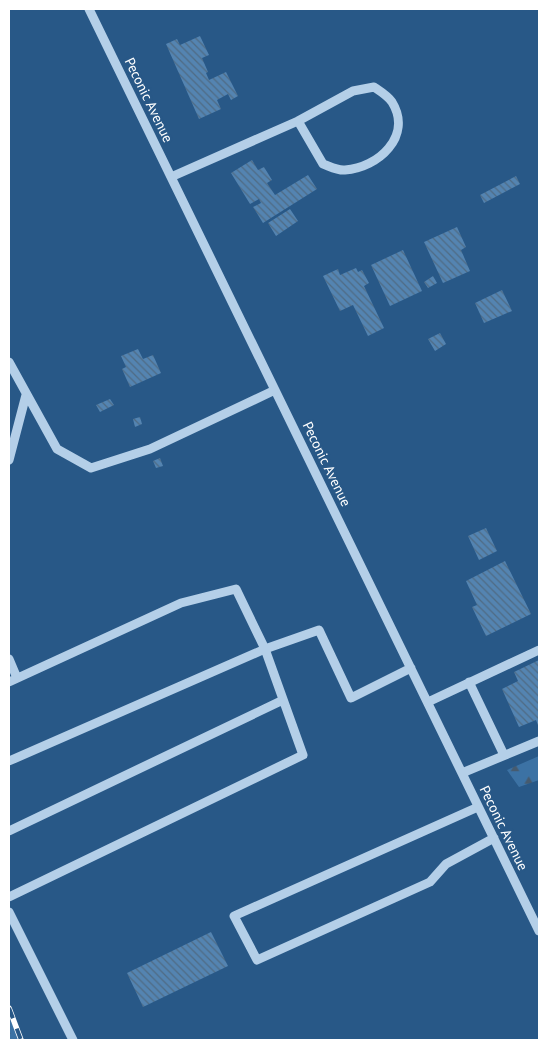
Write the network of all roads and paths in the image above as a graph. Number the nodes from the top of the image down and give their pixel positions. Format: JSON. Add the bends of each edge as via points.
{"nodes":[{"id":1,"x":89,"y":9,"type":"edge"},
{"id":2,"x":298,"y":121,"type":"junction"},
{"id":3,"x":171,"y":177,"type":"junction"},
{"id":4,"x":9,"y":362,"type":"edge"},
{"id":5,"x":275,"y":390,"type":"junction"},
{"id":6,"x":26,"y":395,"type":"junction"},
{"id":7,"x":9,"y":460,"type":"edge"},
{"id":8,"x":265,"y":649,"type":"junction"},
{"id":9,"x":539,"y":650,"type":"edge"},
{"id":10,"x":9,"y":659,"type":"edge"},
{"id":11,"x":411,"y":668,"type":"junction"},
{"id":12,"x":13,"y":680,"type":"edge"},
{"id":13,"x":469,"y":682,"type":"junction"},
{"id":14,"x":283,"y":700,"type":"junction"},
{"id":15,"x":428,"y":702,"type":"junction"},
{"id":16,"x":539,"y":741,"type":"edge"},
{"id":17,"x":504,"y":754,"type":"junction"},
{"id":18,"x":9,"y":761,"type":"edge"},
{"id":19,"x":462,"y":773,"type":"junction"},
{"id":20,"x":478,"y":807,"type":"junction"},
{"id":21,"x":9,"y":831,"type":"edge"},
{"id":22,"x":494,"y":838,"type":"junction"},
{"id":23,"x":9,"y":897,"type":"edge"},
{"id":24,"x":9,"y":912,"type":"edge"},
{"id":25,"x":539,"y":931,"type":"edge"},
{"id":26,"x":73,"y":1040,"type":"edge"}],
"edges":[{"from":1,"to":3,"type":"street","name":"Peconic Avenue"},
{"from":2,"to":2,"type":"street","via":[[353,91],[374,87],[391,100],[399,118],[396,139],[372,164],[343,171],[323,164]]},
{"from":2,"to":3,"type":"street"},
{"from":3,"to":5,"type":"street","name":"Peconic Avenue"},
{"from":4,"to":6,"type":"street"},
{"from":5,"to":6,"type":"street","via":[[150,449],[91,468],[58,449]]},
{"from":5,"to":11,"type":"street","name":"Peconic Avenue"},
{"from":6,"to":7,"type":"street"},
{"from":8,"to":11,"type":"street","via":[[318,630],[351,698]]},
{"from":8,"to":12,"type":"street","via":[[236,589],[181,603]]},
{"from":8,"to":14,"type":"street"},
{"from":8,"to":18,"type":"street"},
{"from":9,"to":13,"type":"street"},
{"from":10,"to":12,"type":"street"},
{"from":11,"to":15,"type":"street","name":"Peconic Avenue"},
{"from":13,"to":15,"type":"street"},
{"from":13,"to":17,"type":"street"},
{"from":14,"to":21,"type":"street"},
{"from":14,"to":23,"type":"street","via":[[303,755]]},
{"from":15,"to":19,"type":"street","name":"Peconic Avenue"},
{"from":16,"to":17,"type":"street"},
{"from":17,"to":19,"type":"street"},
{"from":19,"to":20,"type":"street","name":"Peconic Avenue"},
{"from":20,"to":22,"type":"street","name":"Peconic Avenue"},
{"from":20,"to":22,"type":"street","via":[[234,916],[257,960],[430,882],[446,864]]},
{"from":22,"to":25,"type":"street","name":"Peconic Avenue"},
{"from":24,"to":26,"type":"street"}]}
